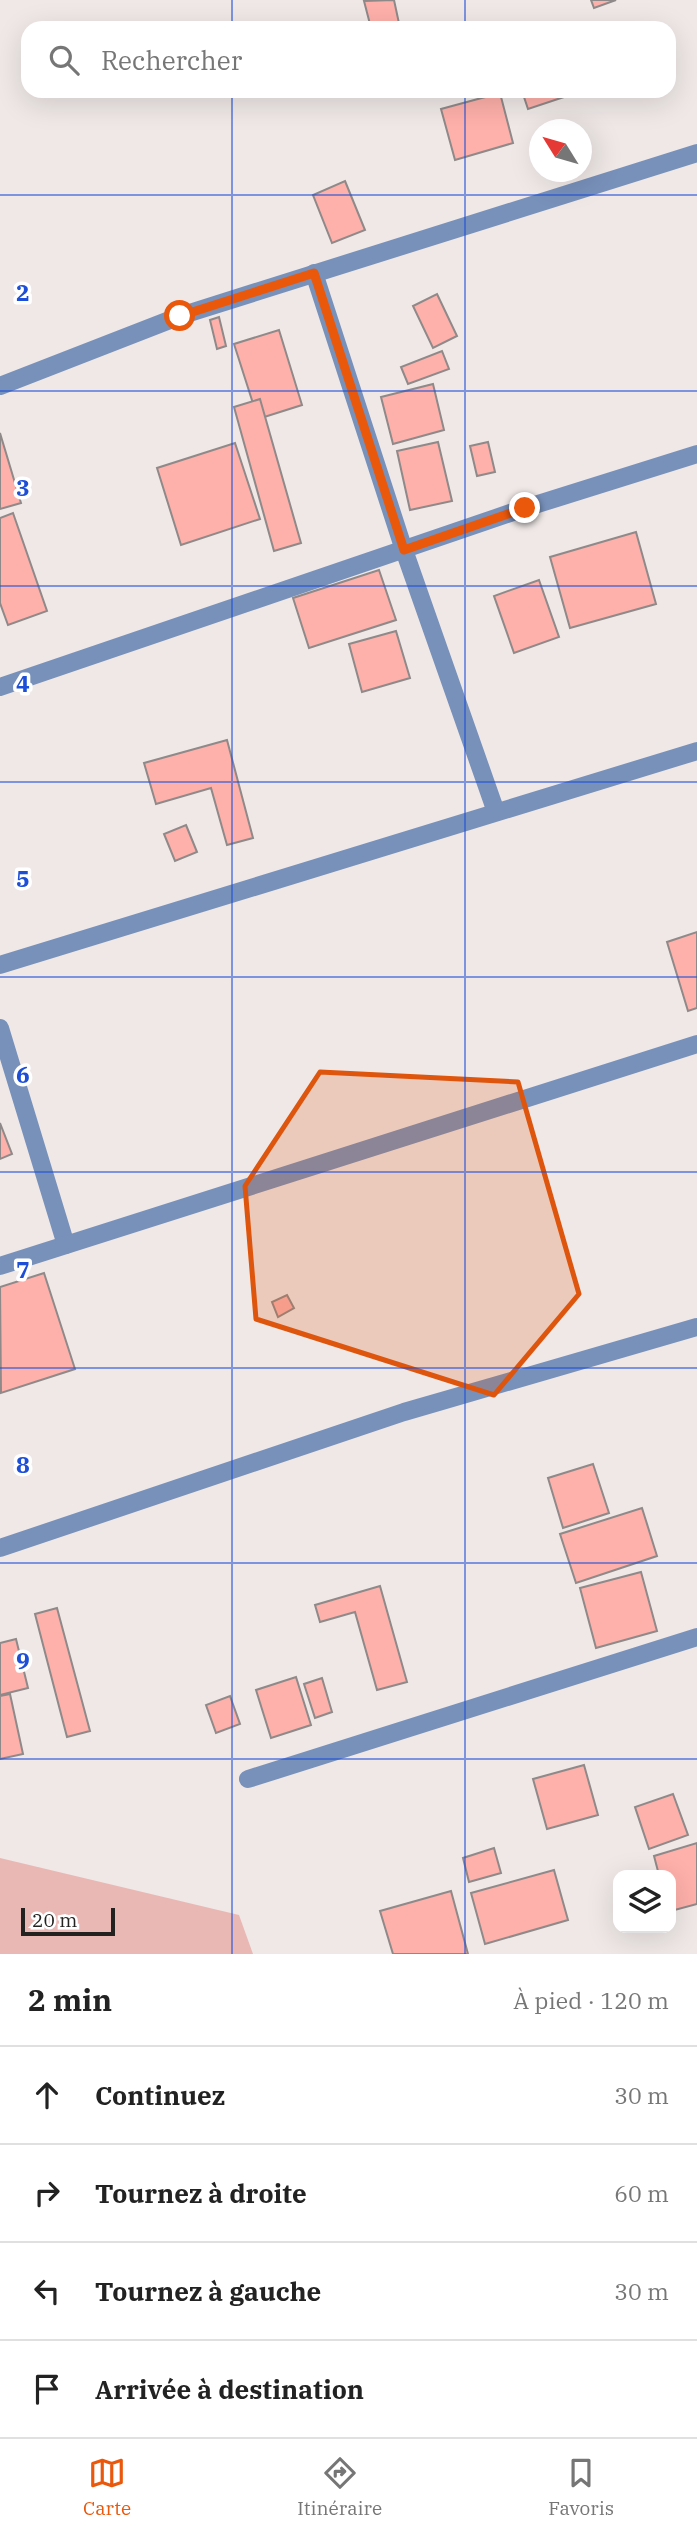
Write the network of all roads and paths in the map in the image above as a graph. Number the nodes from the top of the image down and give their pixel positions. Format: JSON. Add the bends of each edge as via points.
{"nodes":[{"id":1,"x":697,"y":153,"type":"edge"},
{"id":2,"x":314,"y":273,"type":"junction"},
{"id":3,"x":0,"y":386,"type":"edge"},
{"id":4,"x":697,"y":454,"type":"edge"},
{"id":5,"x":404,"y":550,"type":"junction"},
{"id":6,"x":0,"y":687,"type":"edge"},
{"id":7,"x":697,"y":751,"type":"edge"},
{"id":8,"x":496,"y":812,"type":"junction"},
{"id":9,"x":0,"y":965,"type":"edge"},
{"id":10,"x":0,"y":1028,"type":"edge"},
{"id":11,"x":697,"y":1044,"type":"edge"},
{"id":12,"x":66,"y":1245,"type":"junction"},
{"id":13,"x":0,"y":1266,"type":"edge"},
{"id":14,"x":697,"y":1326,"type":"edge"},
{"id":15,"x":0,"y":1548,"type":"edge"},
{"id":16,"x":697,"y":1637,"type":"edge"},
{"id":17,"x":248,"y":1779,"type":"dead end"}],
"edges":[{"from":1,"to":2,"type":"street"},
{"from":2,"to":3,"type":"street","via":[[180,316]]},
{"from":2,"to":5,"type":"street"},
{"from":4,"to":5,"type":"street"},
{"from":5,"to":6,"type":"street"},
{"from":5,"to":8,"type":"street"},
{"from":7,"to":8,"type":"street"},
{"from":8,"to":9,"type":"street"},
{"from":10,"to":12,"type":"street"},
{"from":11,"to":12,"type":"street"},
{"from":12,"to":13,"type":"street"},
{"from":14,"to":15,"type":"street","via":[[404,1412]]},
{"from":16,"to":17,"type":"street"}]}
